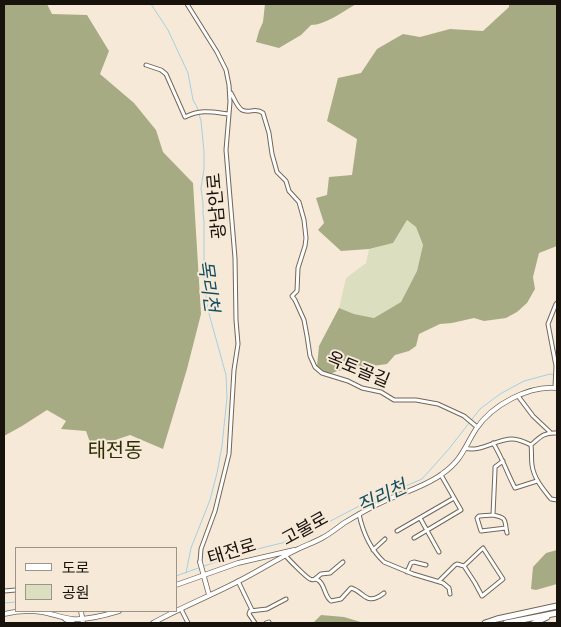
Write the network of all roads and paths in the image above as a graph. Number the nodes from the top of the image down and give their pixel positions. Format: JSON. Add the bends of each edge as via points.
{"nodes":[{"id":1,"x":187,"y":4,"type":"edge"},
{"id":2,"x":146,"y":65,"type":"dead end"},
{"id":3,"x":230,"y":92,"type":"junction"},
{"id":4,"x":229,"y":114,"type":"junction"},
{"id":5,"x":557,"y":303,"type":"edge"},
{"id":6,"x":556,"y":387,"type":"edge"},
{"id":7,"x":518,"y":396,"type":"junction"},
{"id":8,"x":475,"y":426,"type":"junction"},
{"id":9,"x":550,"y":432,"type":"junction"},
{"id":10,"x":557,"y":433,"type":"edge"},
{"id":11,"x":493,"y":443,"type":"junction"},
{"id":12,"x":531,"y":445,"type":"junction"},
{"id":13,"x":465,"y":448,"type":"junction"},
{"id":14,"x":503,"y":461,"type":"junction"},
{"id":15,"x":441,"y":475,"type":"junction"},
{"id":16,"x":537,"y":481,"type":"junction"},
{"id":17,"x":454,"y":498,"type":"junction"},
{"id":18,"x":557,"y":500,"type":"edge"},
{"id":19,"x":359,"y":514,"type":"junction"},
{"id":20,"x":493,"y":515,"type":"junction"},
{"id":21,"x":420,"y":518,"type":"junction"},
{"id":22,"x":506,"y":528,"type":"junction"},
{"id":23,"x":427,"y":530,"type":"junction"},
{"id":24,"x":398,"y":531,"type":"dead end"},
{"id":25,"x":507,"y":533,"type":"dead end"},
{"id":26,"x":414,"y":538,"type":"dead end"},
{"id":27,"x":386,"y":540,"type":"dead end"},
{"id":28,"x":297,"y":549,"type":"junction"},
{"id":29,"x":374,"y":550,"type":"junction"},
{"id":30,"x":439,"y":552,"type":"dead end"},
{"id":31,"x":286,"y":556,"type":"junction"},
{"id":32,"x":200,"y":562,"type":"joint"},
{"id":33,"x":343,"y":562,"type":"dead end"},
{"id":34,"x":426,"y":565,"type":"dead end"},
{"id":35,"x":464,"y":566,"type":"junction"},
{"id":36,"x":407,"y":572,"type":"junction"},
{"id":37,"x":204,"y":573,"type":"junction"},
{"id":38,"x":315,"y":580,"type":"junction"},
{"id":39,"x":238,"y":581,"type":"junction"},
{"id":40,"x":439,"y":581,"type":"junction"},
{"id":41,"x":178,"y":584,"type":"edge"},
{"id":42,"x":384,"y":593,"type":"dead end"},
{"id":43,"x":209,"y":594,"type":"junction"},
{"id":44,"x":450,"y":594,"type":"dead end"},
{"id":45,"x":286,"y":599,"type":"dead end"},
{"id":46,"x":557,"y":606,"type":"edge"},
{"id":47,"x":181,"y":608,"type":"junction"},
{"id":48,"x":178,"y":610,"type":"edge"},
{"id":49,"x":252,"y":610,"type":"junction"},
{"id":50,"x":42,"y":612,"type":"edge"},
{"id":51,"x":115,"y":612,"type":"edge"},
{"id":52,"x":174,"y":612,"type":"edge"},
{"id":53,"x":556,"y":613,"type":"edge"},
{"id":54,"x":58,"y":616,"type":"junction"},
{"id":55,"x":97,"y":616,"type":"junction"},
{"id":56,"x":82,"y":621,"type":"edge"},
{"id":57,"x":73,"y":623,"type":"edge"},
{"id":58,"x":90,"y":623,"type":"edge"},
{"id":59,"x":153,"y":623,"type":"edge"},
{"id":60,"x":188,"y":623,"type":"edge"},
{"id":61,"x":255,"y":623,"type":"edge"},
{"id":62,"x":485,"y":623,"type":"edge"},
{"id":63,"x":506,"y":623,"type":"edge"},
{"id":64,"x":534,"y":623,"type":"edge"}],
"edges":[{"from":1,"to":3,"type":"street","name":"광남안로","via":[[223,63]]},
{"from":2,"to":4,"type":"street","via":[[166,74],[185,117],[194,112]]},
{"from":3,"to":4,"type":"street","name":"광남안로"},
{"from":3,"to":8,"type":"street","name":"옥토골길","via":[[241,110],[263,113],[277,172],[286,181],[303,214],[305,246],[298,268],[297,291],[292,296],[304,320],[315,367],[325,375],[348,380],[394,400],[416,400],[443,406],[464,416]]},
{"from":4,"to":32,"type":"street","name":"광남안로","via":[[226,150],[235,258],[237,353],[229,454]]},
{"from":5,"to":6,"type":"street","via":[[548,324],[556,366]]},
{"from":6,"to":7,"type":"street","name":"고불로"},
{"from":7,"to":8,"type":"street","name":"고불로"},
{"from":7,"to":9,"type":"street"},
{"from":8,"to":13,"type":"street","name":"고불로"},
{"from":9,"to":10,"type":"street"},
{"from":9,"to":12,"type":"street"},
{"from":11,"to":12,"type":"street","via":[[511,438]]},
{"from":11,"to":13,"type":"street"},
{"from":11,"to":14,"type":"street"},
{"from":12,"to":16,"type":"street"},
{"from":13,"to":15,"type":"street","name":"고불로","via":[[458,460]]},
{"from":14,"to":16,"type":"street","via":[[515,488]]},
{"from":14,"to":20,"type":"street","via":[[495,470]]},
{"from":15,"to":17,"type":"street"},
{"from":15,"to":19,"type":"street","name":"고불로"},
{"from":16,"to":18,"type":"street","via":[[552,499]]},
{"from":17,"to":21,"type":"street"},
{"from":17,"to":23,"type":"street","via":[[461,510]]},
{"from":19,"to":28,"type":"street","name":"고불로","via":[[330,534]]},
{"from":19,"to":29,"type":"street","via":[[367,541]]},
{"from":20,"to":22,"type":"street","via":[[503,517]]},
{"from":20,"to":22,"type":"street","via":[[478,517],[480,531]]},
{"from":21,"to":23,"type":"street"},
{"from":21,"to":24,"type":"street"},
{"from":22,"to":25,"type":"street"},
{"from":23,"to":26,"type":"street"},
{"from":23,"to":30,"type":"street"},
{"from":27,"to":29,"type":"street"},
{"from":28,"to":31,"type":"street","name":"고불로"},
{"from":28,"to":37,"type":"street","name":"태전로"},
{"from":29,"to":36,"type":"street","via":[[384,562]]},
{"from":31,"to":38,"type":"street","via":[[307,578]]},
{"from":31,"to":39,"type":"street","name":"고불로"},
{"from":32,"to":37,"type":"street"},
{"from":33,"to":38,"type":"street"},
{"from":34,"to":36,"type":"street","via":[[411,563]]},
{"from":35,"to":35,"type":"street","via":[[482,596],[503,579],[483,548]]},
{"from":35,"to":40,"type":"street","via":[[454,565]]},
{"from":36,"to":40,"type":"street"},
{"from":37,"to":41,"type":"street","name":"태전로"},
{"from":37,"to":43,"type":"street"},
{"from":38,"to":42,"type":"street","via":[[322,584],[331,601],[341,599],[351,588],[370,599]]},
{"from":39,"to":43,"type":"street","name":"고불로"},
{"from":39,"to":49,"type":"street"},
{"from":40,"to":44,"type":"street","via":[[449,588]]},
{"from":43,"to":47,"type":"street","name":"고불로"},
{"from":45,"to":49,"type":"street","via":[[267,609]]},
{"from":46,"to":62,"type":"highway"},
{"from":47,"to":48,"type":"street","name":"고불로"},
{"from":47,"to":60,"type":"street"},
{"from":49,"to":61,"type":"street","via":[[248,613]]},
{"from":50,"to":54,"type":"street"},
{"from":51,"to":55,"type":"street"},
{"from":52,"to":59,"type":"street","name":"고불로"},
{"from":53,"to":63,"type":"highway"},
{"from":53,"to":64,"type":"highway"},
{"from":54,"to":56,"type":"street"},
{"from":54,"to":57,"type":"street"},
{"from":55,"to":56,"type":"street"},
{"from":55,"to":58,"type":"street"}]}
